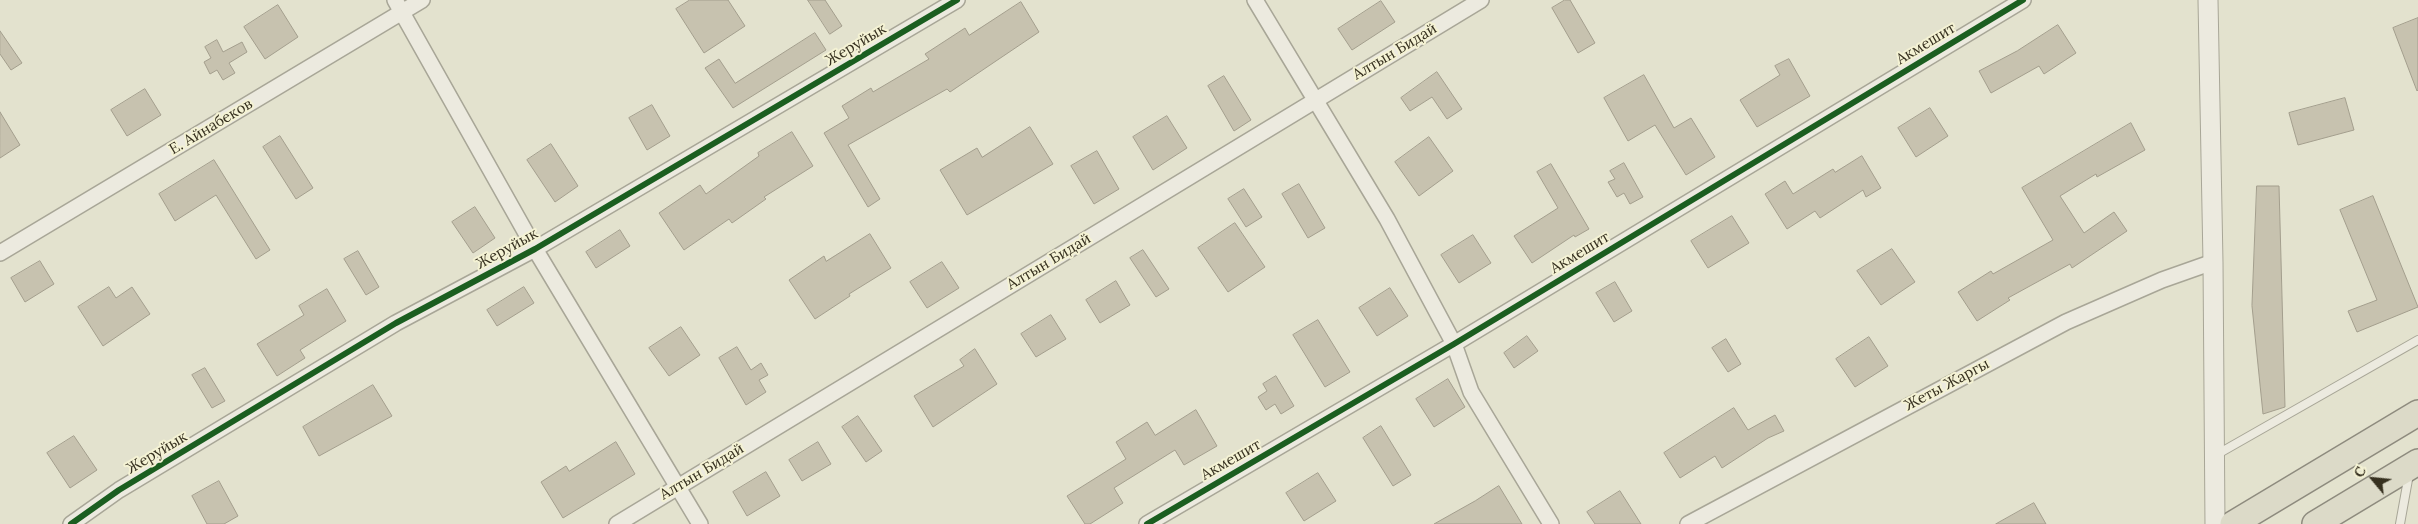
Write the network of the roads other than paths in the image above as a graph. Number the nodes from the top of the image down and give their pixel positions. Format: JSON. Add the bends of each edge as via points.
{"nodes":[{"id":1,"x":422,"y":0,"type":"edge"},
{"id":2,"x":957,"y":0,"type":"edge"},
{"id":3,"x":1255,"y":0,"type":"edge"},
{"id":4,"x":1481,"y":0,"type":"edge"},
{"id":5,"x":2022,"y":0,"type":"edge"},
{"id":6,"x":2208,"y":0,"type":"edge"},
{"id":7,"x":398,"y":6,"type":"edge"},
{"id":8,"x":1314,"y":100,"type":"junction"},
{"id":9,"x":535,"y":249,"type":"junction"},
{"id":10,"x":0,"y":253,"type":"edge"},
{"id":11,"x":2213,"y":262,"type":"junction"},
{"id":12,"x":2418,"y":340,"type":"edge"},
{"id":13,"x":1454,"y":344,"type":"junction"},
{"id":14,"x":2418,"y":413,"type":"edge"},
{"id":15,"x":2214,"y":457,"type":"junction"},
{"id":16,"x":2414,"y":464,"type":"edge"},
{"id":17,"x":678,"y":487,"type":"junction"},
{"id":18,"x":72,"y":524,"type":"edge"},
{"id":19,"x":617,"y":524,"type":"edge"},
{"id":20,"x":700,"y":524,"type":"edge"},
{"id":21,"x":1147,"y":524,"type":"edge"},
{"id":22,"x":1551,"y":524,"type":"edge"},
{"id":23,"x":1688,"y":524,"type":"edge"},
{"id":24,"x":2215,"y":524,"type":"edge"},
{"id":25,"x":2233,"y":524,"type":"edge"},
{"id":26,"x":2315,"y":524,"type":"edge"},
{"id":27,"x":2400,"y":524,"type":"edge"}],
"edges":[{"from":1,"to":7,"type":"street","name":"Е. Айнабеков"},
{"from":2,"to":9,"type":"street","name":"Жеруйык"},
{"from":3,"to":8,"type":"street"},
{"from":4,"to":8,"type":"street","name":"Алтын Бидай"},
{"from":5,"to":13,"type":"street","name":"Акмешит"},
{"from":6,"to":11,"type":"street"},
{"from":7,"to":9,"type":"street"},
{"from":7,"to":10,"type":"street","name":"Е. Айнабеков"},
{"from":8,"to":13,"type":"street","via":[[1387,219]]},
{"from":8,"to":17,"type":"street","name":"Алтын Бидай"},
{"from":9,"to":17,"type":"street"},
{"from":9,"to":18,"type":"street","name":"Жеруйык","via":[[396,323],[119,490]]},
{"from":11,"to":15,"type":"street"},
{"from":11,"to":23,"type":"street","name":"Жеты Жаргы","via":[[2162,280],[2066,322]]},
{"from":12,"to":15,"type":"lane"},
{"from":13,"to":21,"type":"street","name":"Акмешит"},
{"from":13,"to":22,"type":"street","via":[[1471,392]]},
{"from":14,"to":25,"type":"highway"},
{"from":15,"to":24,"type":"street"},
{"from":16,"to":26,"type":"highway"},
{"from":16,"to":27,"type":"lane"},
{"from":17,"to":19,"type":"street","name":"Алтын Бидай"},
{"from":17,"to":20,"type":"street"}]}
